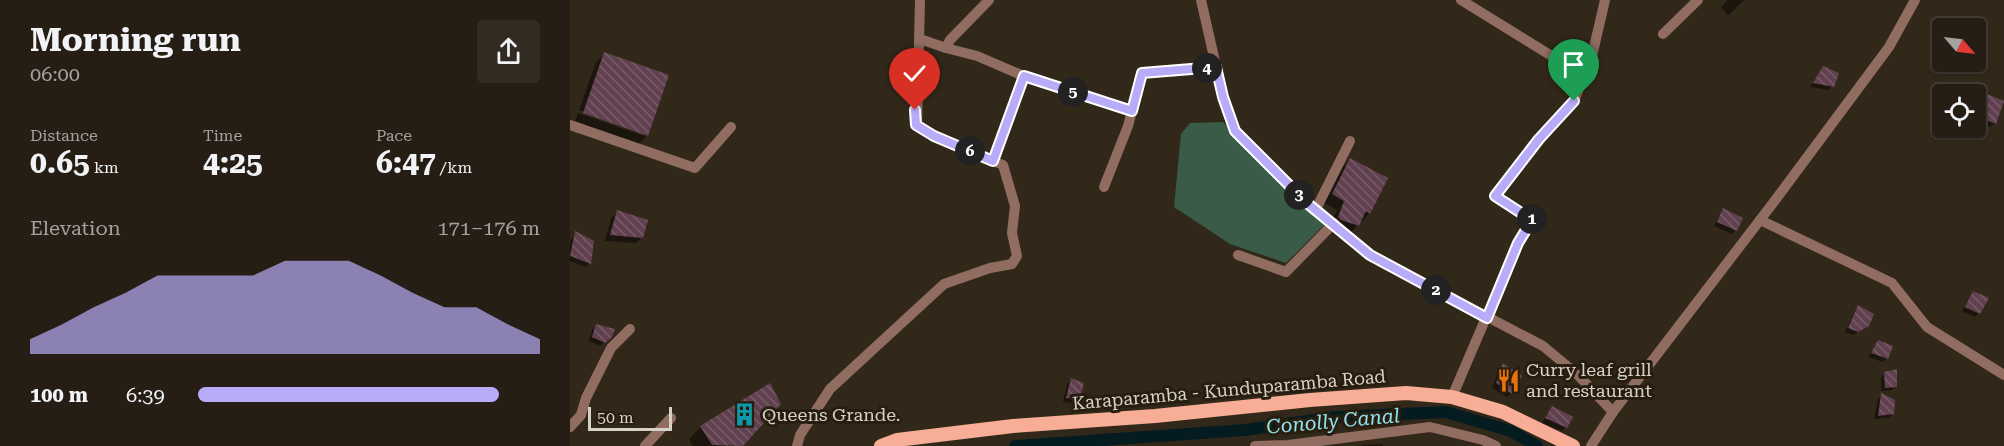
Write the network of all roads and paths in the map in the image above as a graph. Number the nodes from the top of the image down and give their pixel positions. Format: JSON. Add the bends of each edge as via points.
{"nodes":[{"id":1,"x":920,"y":0,"type":"edge"},
{"id":2,"x":989,"y":0,"type":"edge"},
{"id":3,"x":1202,"y":0,"type":"edge"},
{"id":4,"x":1461,"y":0,"type":"edge"},
{"id":5,"x":1605,"y":0,"type":"edge"},
{"id":6,"x":1698,"y":0,"type":"edge"},
{"id":7,"x":1915,"y":0,"type":"edge"},
{"id":8,"x":1663,"y":34,"type":"dead end"},
{"id":9,"x":920,"y":39,"type":"junction"},
{"id":10,"x":946,"y":48,"type":"junction"},
{"id":11,"x":1216,"y":67,"type":"junction"},
{"id":12,"x":1024,"y":76,"type":"junction"},
{"id":13,"x":1584,"y":76,"type":"junction"},
{"id":14,"x":1132,"y":111,"type":"junction"},
{"id":15,"x":570,"y":125,"type":"edge"},
{"id":16,"x":731,"y":127,"type":"dead end"},
{"id":17,"x":1350,"y":141,"type":"dead end"},
{"id":18,"x":993,"y":161,"type":"junction"},
{"id":19,"x":1104,"y":187,"type":"dead end"},
{"id":20,"x":1316,"y":210,"type":"junction"},
{"id":21,"x":1761,"y":220,"type":"junction"},
{"id":22,"x":1334,"y":223,"type":"junction"},
{"id":23,"x":1238,"y":255,"type":"dead end"},
{"id":24,"x":1487,"y":318,"type":"junction"},
{"id":25,"x":630,"y":329,"type":"dead end"},
{"id":26,"x":2004,"y":375,"type":"edge"},
{"id":27,"x":1452,"y":397,"type":"junction"},
{"id":28,"x":1612,"y":412,"type":"junction"},
{"id":29,"x":671,"y":418,"type":"dead end"},
{"id":30,"x":570,"y":427,"type":"edge"},
{"id":31,"x":645,"y":446,"type":"edge"},
{"id":32,"x":797,"y":446,"type":"edge"},
{"id":33,"x":881,"y":446,"type":"edge"},
{"id":34,"x":1255,"y":446,"type":"edge"},
{"id":35,"x":1496,"y":446,"type":"edge"},
{"id":36,"x":1573,"y":446,"type":"edge"},
{"id":37,"x":1591,"y":446,"type":"edge"}],
"edges":[{"from":1,"to":9,"type":"street"},
{"from":2,"to":10,"type":"street"},
{"from":3,"to":11,"type":"street"},
{"from":4,"to":13,"type":"street"},
{"from":5,"to":13,"type":"street"},
{"from":6,"to":8,"type":"street"},
{"from":7,"to":21,"type":"street","via":[[1889,47]]},
{"from":9,"to":10,"type":"street"},
{"from":9,"to":18,"type":"street","via":[[916,125]]},
{"from":10,"to":12,"type":"street"},
{"from":11,"to":14,"type":"street","via":[[1142,73]]},
{"from":11,"to":20,"type":"street","via":[[1235,131]]},
{"from":12,"to":14,"type":"street"},
{"from":12,"to":18,"type":"street"},
{"from":13,"to":24,"type":"street","via":[[1574,101],[1495,196],[1532,220],[1518,243]]},
{"from":14,"to":19,"type":"street"},
{"from":15,"to":16,"type":"street","via":[[694,168]]},
{"from":17,"to":20,"type":"street"},
{"from":18,"to":32,"type":"street","via":[[1003,165],[1015,206],[1012,233],[1017,256],[1012,264],[944,285],[831,388]]},
{"from":20,"to":22,"type":"street"},
{"from":21,"to":26,"type":"street","via":[[1892,282],[1927,327]]},
{"from":21,"to":28,"type":"street"},
{"from":22,"to":23,"type":"street","via":[[1286,272]]},
{"from":22,"to":24,"type":"street","via":[[1370,255]]},
{"from":24,"to":27,"type":"street"},
{"from":24,"to":28,"type":"street","via":[[1543,346],[1578,375]]},
{"from":25,"to":30,"type":"street","via":[[612,348],[581,415]]},
{"from":27,"to":33,"type":"main road","name":"Karaparamba - Kunduparamba Road","via":[[1406,393],[1310,400],[1013,426],[897,440]]},
{"from":27,"to":36,"type":"main road","name":"Karaparamba - Kunduparamba Road","via":[[1503,412]]},
{"from":28,"to":37,"type":"street"},
{"from":29,"to":31,"type":"street"},
{"from":34,"to":35,"type":"street","via":[[1288,446],[1430,427]]}]}
